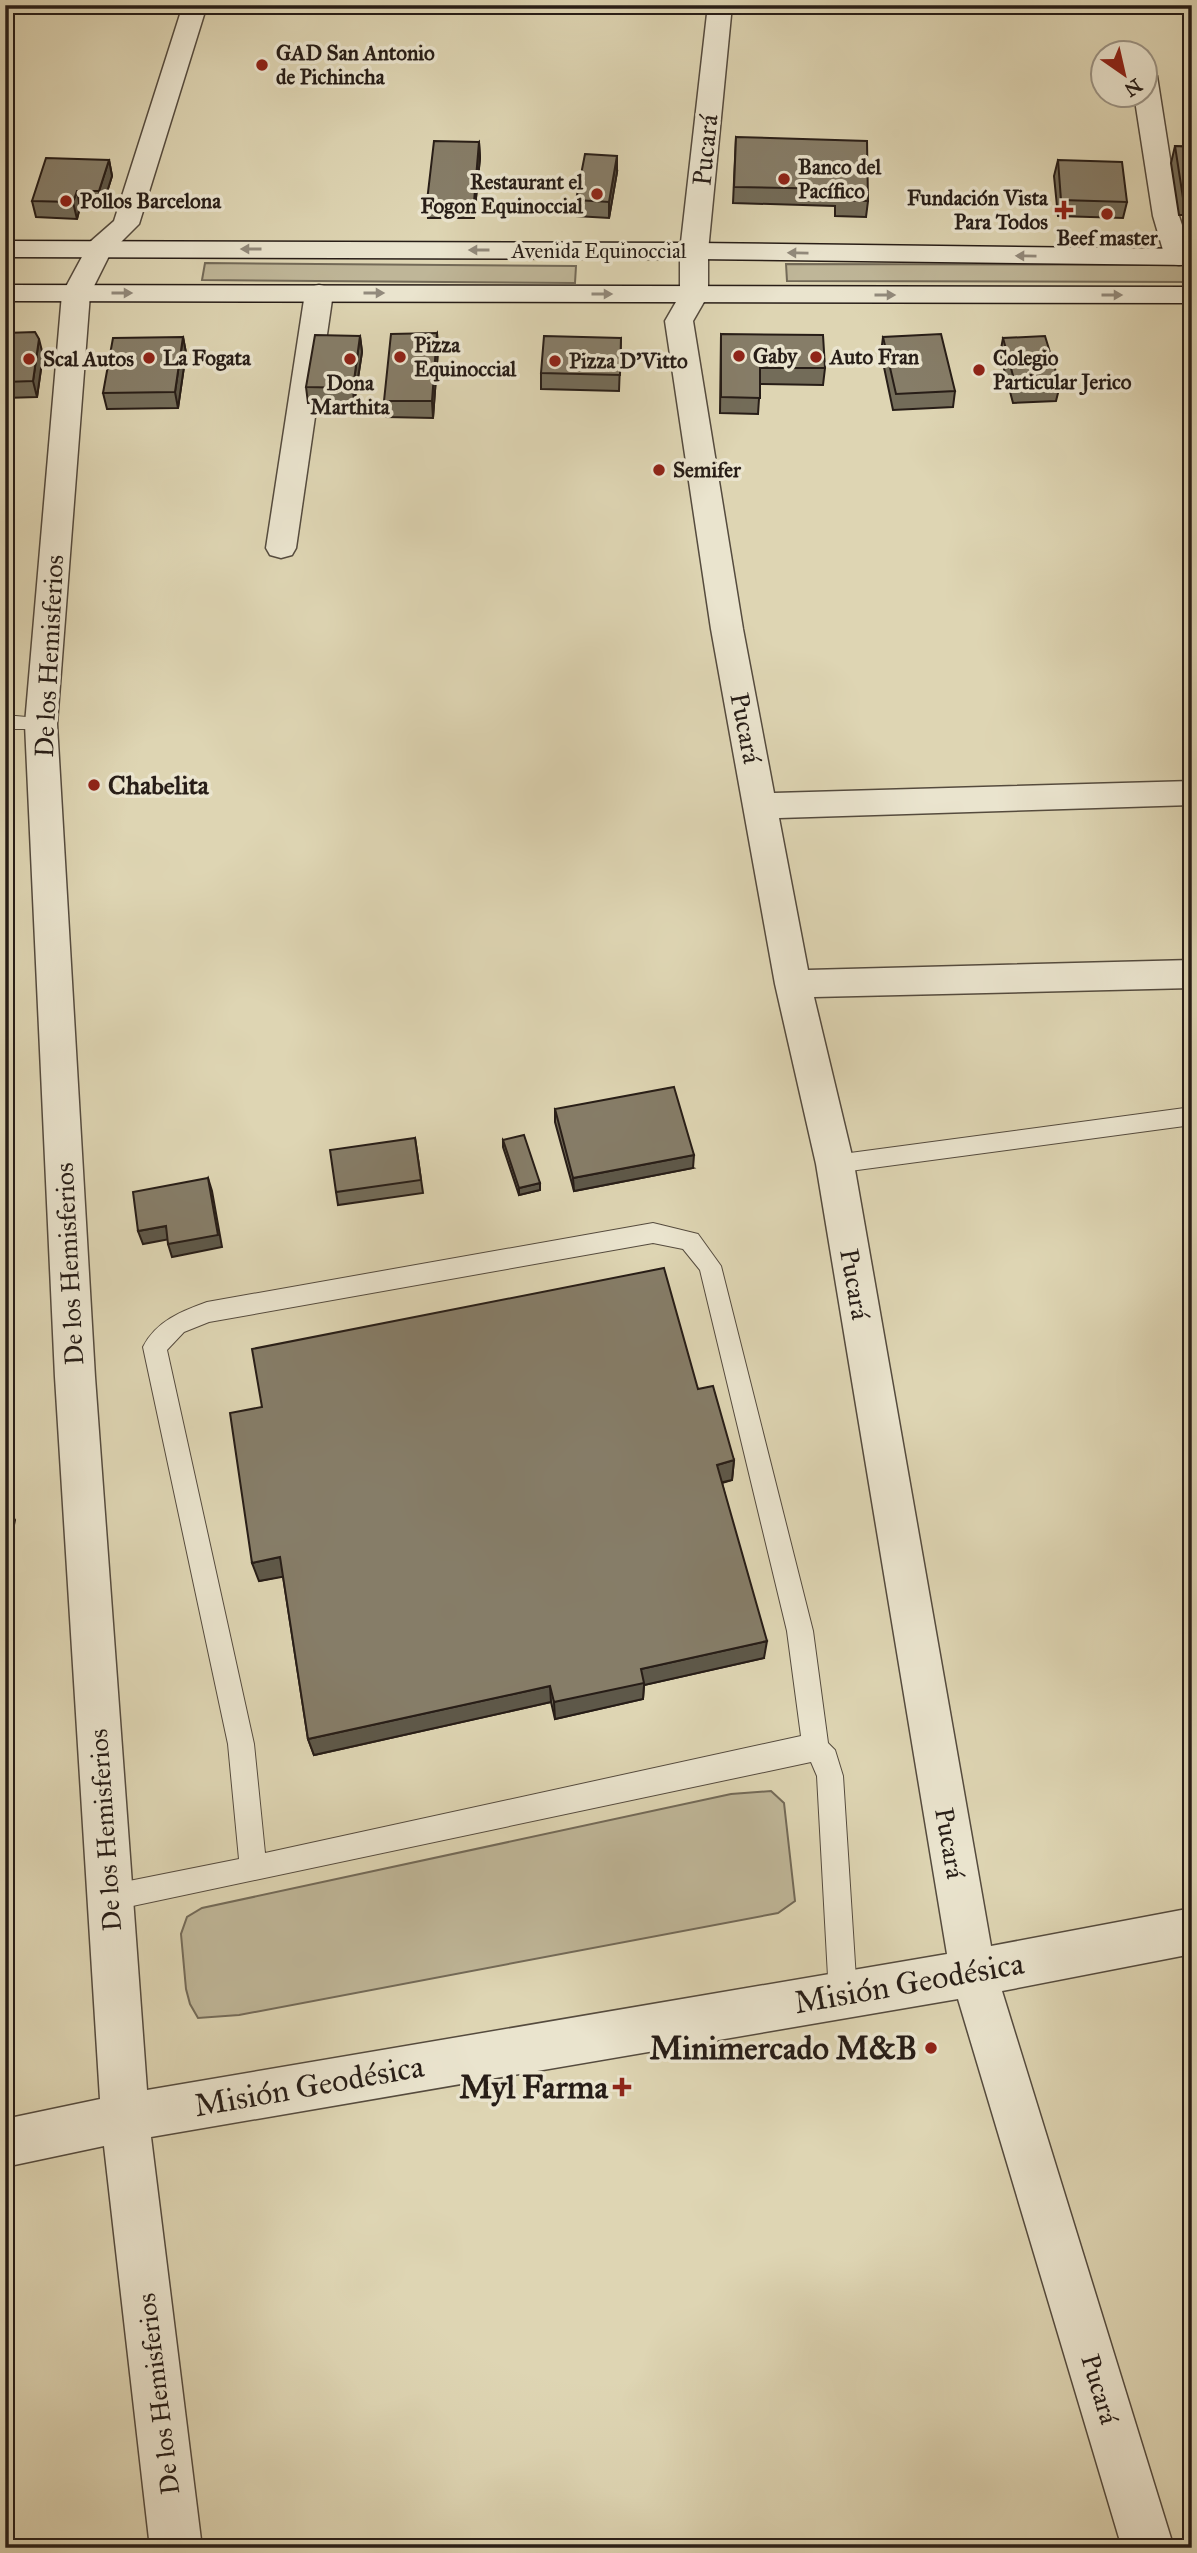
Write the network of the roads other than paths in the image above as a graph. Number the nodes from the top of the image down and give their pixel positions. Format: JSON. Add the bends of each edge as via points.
{"nodes":[{"id":1,"x":195,"y":5,"type":"edge"},
{"id":2,"x":720,"y":5,"type":"edge"},
{"id":3,"x":1149,"y":108,"type":"edge"},
{"id":4,"x":100,"y":248,"type":"junction"},
{"id":5,"x":5,"y":249,"type":"edge"},
{"id":6,"x":694,"y":251,"type":"junction"},
{"id":7,"x":1185,"y":257,"type":"edge"},
{"id":8,"x":5,"y":293,"type":"edge"},
{"id":9,"x":75,"y":293,"type":"junction"},
{"id":10,"x":319,"y":293,"type":"junction"},
{"id":11,"x":694,"y":295,"type":"junction"},
{"id":12,"x":1192,"y":295,"type":"edge"},
{"id":13,"x":281,"y":548,"type":"dead end"},
{"id":14,"x":23,"y":723,"type":"edge"},
{"id":15,"x":1192,"y":793,"type":"edge"},
{"id":16,"x":761,"y":806,"type":"junction"},
{"id":17,"x":1192,"y":974,"type":"edge"},
{"id":18,"x":793,"y":984,"type":"junction"},
{"id":19,"x":1192,"y":1116,"type":"edge"},
{"id":20,"x":835,"y":1164,"type":"junction"},
{"id":21,"x":816,"y":1749,"type":"junction"},
{"id":22,"x":253,"y":1869,"type":"junction"},
{"id":23,"x":109,"y":1898,"type":"junction"},
{"id":24,"x":1192,"y":1931,"type":"edge"},
{"id":25,"x":973,"y":1973,"type":"junction"},
{"id":26,"x":843,"y":1995,"type":"junction"},
{"id":27,"x":125,"y":2118,"type":"junction"},
{"id":28,"x":5,"y":2143,"type":"edge"},
{"id":29,"x":176,"y":2548,"type":"edge"},
{"id":30,"x":1148,"y":2548,"type":"edge"}],
"edges":[{"from":1,"to":4,"type":"street","name":"De los Hemisferios","via":[[126,224]]},
{"from":2,"to":6,"type":"street","name":"Pucará"},
{"from":3,"to":7,"type":"street","via":[[1166,216]]},
{"from":4,"to":5,"type":"street","name":"Avenida Equinoccial"},
{"from":6,"to":4,"type":"street","name":"Avenida Equinoccial","one_way":true},
{"from":4,"to":9,"type":"street","name":"De los Hemisferios"},
{"from":7,"to":6,"type":"street","name":"Avenida Equinoccial","one_way":true},
{"from":6,"to":11,"type":"street","name":"Pucará"},
{"from":8,"to":9,"type":"street","name":"Avenida Equinoccial"},
{"from":9,"to":10,"type":"street","name":"Avenida Equinoccial","one_way":true},
{"from":9,"to":14,"type":"street","name":"De los Hemisferios"},
{"from":10,"to":11,"type":"street","name":"Avenida Equinoccial","one_way":true},
{"from":10,"to":13,"type":"street"},
{"from":11,"to":12,"type":"street","name":"Avenida Equinoccial","one_way":true},
{"from":11,"to":16,"type":"street","name":"Pucará","via":[[679,321],[727,629]]},
{"from":14,"to":23,"type":"street","name":"De los Hemisferios","via":[[75,1377]]},
{"from":15,"to":16,"type":"street"},
{"from":16,"to":18,"type":"street","name":"Pucará"},
{"from":17,"to":18,"type":"street"},
{"from":18,"to":20,"type":"street","name":"Pucará"},
{"from":19,"to":20,"type":"lane"},
{"from":20,"to":25,"type":"street","name":"Pucará"},
{"from":21,"to":22,"type":"lane"},
{"from":21,"to":22,"type":"lane","via":[[800,1631],[710,1266],[690,1241],[653,1233],[208,1312],[176,1325],[155,1347],[241,1744]]},
{"from":21,"to":26,"type":"lane","via":[[826,1759],[830,1776]]},
{"from":22,"to":23,"type":"lane"},
{"from":23,"to":27,"type":"street","name":"De los Hemisferios"},
{"from":24,"to":25,"type":"street","name":"Misión Geodésica"},
{"from":25,"to":26,"type":"street","name":"Misión Geodésica"},
{"from":25,"to":30,"type":"street","name":"Pucará"},
{"from":26,"to":27,"type":"street","name":"Misión Geodésica"},
{"from":27,"to":28,"type":"street","name":"Misión Geodésica"},
{"from":27,"to":29,"type":"street","name":"De los Hemisferios"}]}
